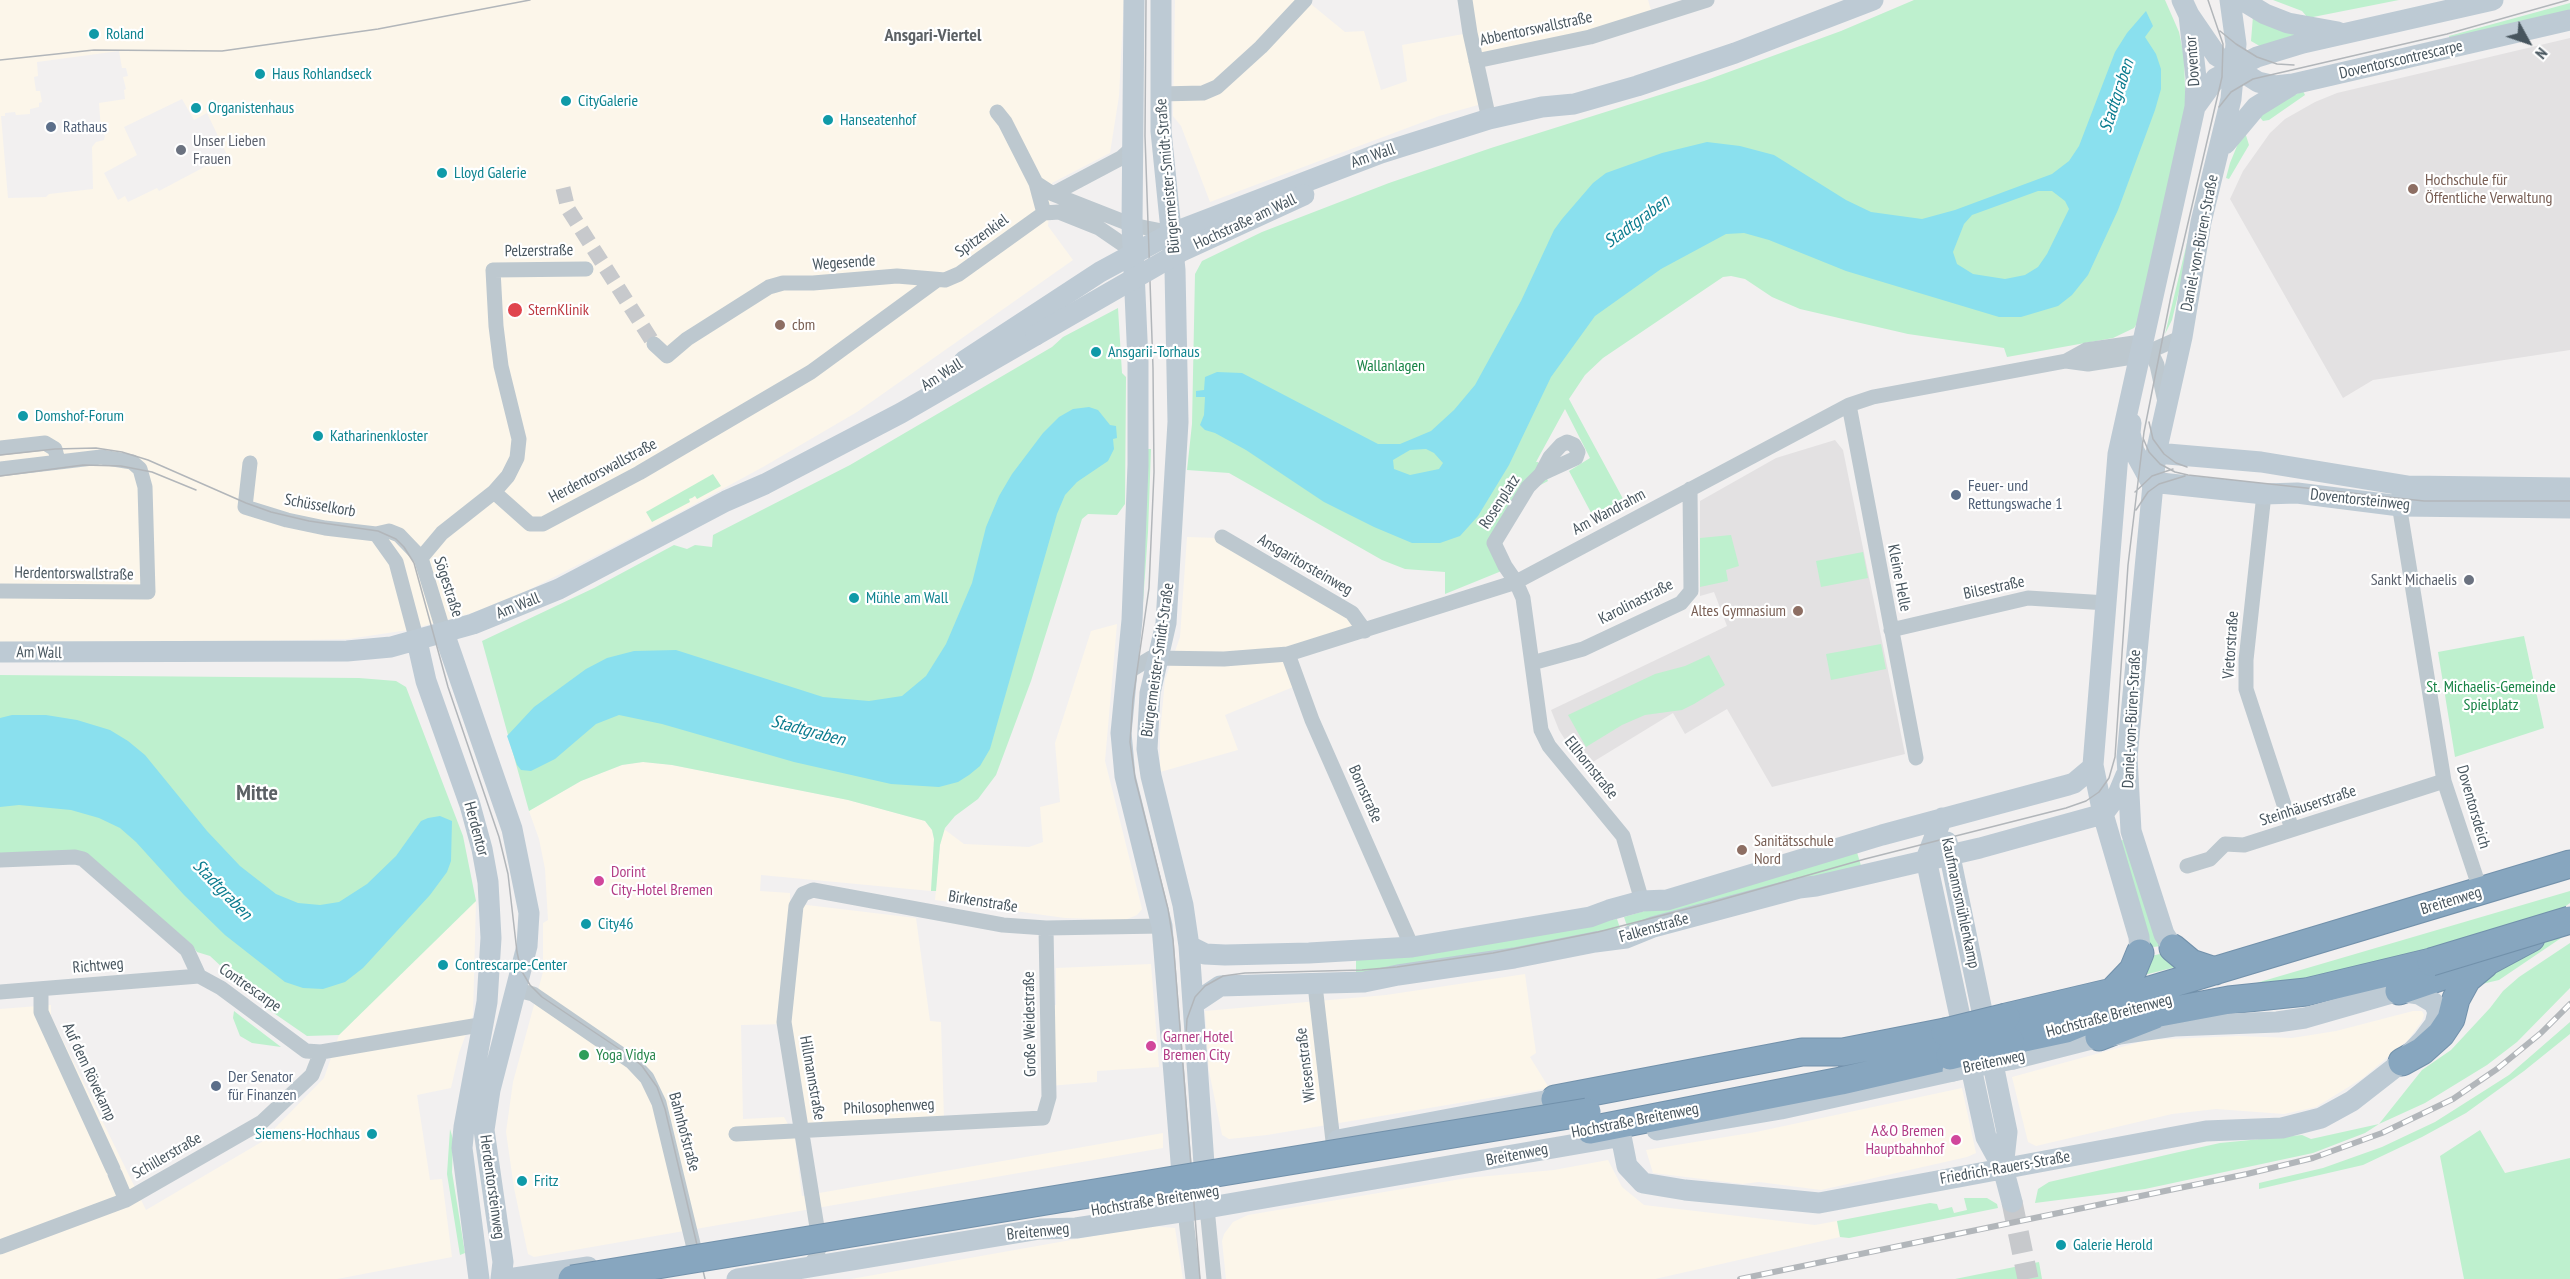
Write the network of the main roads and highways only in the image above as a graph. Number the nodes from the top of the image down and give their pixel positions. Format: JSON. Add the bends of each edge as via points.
{"nodes":[{"id":1,"x":1134,"y":0,"type":"edge"},
{"id":2,"x":1161,"y":0,"type":"edge"},
{"id":3,"x":1874,"y":0,"type":"edge"},
{"id":4,"x":2230,"y":0,"type":"edge"},
{"id":5,"x":2242,"y":0,"type":"edge"},
{"id":6,"x":2493,"y":0,"type":"edge"},
{"id":7,"x":2186,"y":8,"type":"edge"},
{"id":8,"x":2570,"y":20,"type":"edge"},
{"id":9,"x":2353,"y":33,"type":"junction"},
{"id":10,"x":2234,"y":68,"type":"junction"},
{"id":11,"x":2294,"y":84,"type":"junction"},
{"id":12,"x":1542,"y":107,"type":"junction"},
{"id":13,"x":2195,"y":107,"type":"junction"},
{"id":14,"x":2218,"y":153,"type":"junction"},
{"id":15,"x":1133,"y":175,"type":"junction"},
{"id":16,"x":1166,"y":179,"type":"junction"},
{"id":17,"x":1173,"y":233,"type":"junction"},
{"id":18,"x":1134,"y":252,"type":"junction"},
{"id":19,"x":2132,"y":390,"type":"junction"},
{"id":20,"x":870,"y":429,"type":"junction"},
{"id":21,"x":2149,"y":467,"type":"junction"},
{"id":22,"x":2570,"y":488,"type":"edge"},
{"id":23,"x":2115,"y":495,"type":"junction"},
{"id":24,"x":2570,"y":508,"type":"edge"},
{"id":25,"x":444,"y":633,"type":"junction"},
{"id":26,"x":417,"y":641,"type":"junction"},
{"id":27,"x":0,"y":652,"type":"edge"},
{"id":28,"x":2093,"y":767,"type":"junction"},
{"id":29,"x":2126,"y":775,"type":"junction"},
{"id":30,"x":2074,"y":783,"type":"junction"},
{"id":31,"x":2104,"y":808,"type":"junction"},
{"id":32,"x":1942,"y":818,"type":"junction"},
{"id":33,"x":2131,"y":831,"type":"junction"},
{"id":34,"x":1950,"y":854,"type":"junction"},
{"id":35,"x":1926,"y":859,"type":"junction"},
{"id":36,"x":2570,"y":864,"type":"edge"},
{"id":37,"x":2570,"y":884,"type":"edge"},
{"id":38,"x":2570,"y":910,"type":"edge"},
{"id":39,"x":2570,"y":920,"type":"edge"},
{"id":40,"x":1189,"y":946,"type":"junction"},
{"id":41,"x":2173,"y":948,"type":"joint"},
{"id":42,"x":2140,"y":953,"type":"joint"},
{"id":43,"x":2490,"y":960,"type":"junction"},
{"id":44,"x":2215,"y":971,"type":"junction"},
{"id":45,"x":517,"y":990,"type":"joint"},
{"id":46,"x":2399,"y":991,"type":"junction"},
{"id":47,"x":2112,"y":992,"type":"junction"},
{"id":48,"x":1193,"y":1004,"type":"junction"},
{"id":49,"x":2166,"y":1010,"type":"junction"},
{"id":50,"x":485,"y":1024,"type":"joint"},
{"id":51,"x":2066,"y":1029,"type":"junction"},
{"id":52,"x":2099,"y":1037,"type":"junction"},
{"id":53,"x":2009,"y":1039,"type":"junction"},
{"id":54,"x":1843,"y":1052,"type":"junction"},
{"id":55,"x":1949,"y":1053,"type":"junction"},
{"id":56,"x":2402,"y":1062,"type":"junction"},
{"id":57,"x":1555,"y":1099,"type":"joint"},
{"id":58,"x":1588,"y":1121,"type":"junction"},
{"id":59,"x":1621,"y":1136,"type":"junction"},
{"id":60,"x":487,"y":1156,"type":"junction"},
{"id":61,"x":462,"y":1161,"type":"junction"},
{"id":62,"x":1205,"y":1163,"type":"junction"},
{"id":63,"x":1181,"y":1167,"type":"junction"},
{"id":64,"x":2003,"y":1168,"type":"junction"},
{"id":65,"x":1032,"y":1192,"type":"junction"},
{"id":66,"x":2012,"y":1202,"type":"tunnel mouth"},
{"id":67,"x":1207,"y":1208,"type":"junction"},
{"id":68,"x":1185,"y":1211,"type":"junction"},
{"id":69,"x":1040,"y":1229,"type":"junction"},
{"id":70,"x":479,"y":1279,"type":"edge"},
{"id":71,"x":501,"y":1279,"type":"edge"},
{"id":72,"x":508,"y":1279,"type":"edge"},
{"id":73,"x":572,"y":1279,"type":"edge"},
{"id":74,"x":682,"y":1279,"type":"edge"},
{"id":75,"x":737,"y":1279,"type":"edge"}],
"edges":[{"from":1,"to":15,"type":"main road","name":"Bürgermeister-Smidt-Straße"},
{"from":2,"to":16,"type":"main road","name":"Bürgermeister-Smidt-Straße","via":[[1161,131]]},
{"from":3,"to":12,"type":"main road","name":"Am Wall","via":[[1637,86],[1572,104]]},
{"from":4,"to":10,"type":"main road"},
{"from":5,"to":9,"type":"main road","via":[[2288,23]]},
{"from":6,"to":9,"type":"main road"},
{"from":7,"to":10,"type":"main road","name":"Doventor","via":[[2217,56]]},
{"from":7,"to":13,"type":"main road","name":"Doventor","via":[[2196,78]]},
{"from":8,"to":11,"type":"main road","name":"Doventorscontrescarpe"},
{"from":9,"to":10,"type":"main road","via":[[2294,46]]},
{"from":10,"to":11,"type":"main road","name":"Doventorscontrescarpe","via":[[2258,82]]},
{"from":10,"to":13,"type":"main road","via":[[2216,78]]},
{"from":10,"to":14,"type":"main road","name":"Daniel-von-Büren-Straße","via":[[2228,117]]},
{"from":11,"to":14,"type":"main road","via":[[2256,107]]},
{"from":12,"to":17,"type":"main road","name":"Am Wall","via":[[1489,119],[1328,172]]},
{"from":12,"to":20,"type":"main road","name":"Hochstraße am Wall","bridge":true,"via":[[1526,121],[1304,195],[1182,251]]},
{"from":13,"to":19,"type":"main road","name":"Daniel-von-Büren-Straße","via":[[2144,350]]},
{"from":14,"to":21,"type":"main road","name":"Daniel-von-Büren-Straße","via":[[2201,222],[2182,337]]},
{"from":15,"to":16,"type":"main road","via":[[1150,189]]},
{"from":15,"to":18,"type":"main road","name":"Bürgermeister-Smidt-Straße"},
{"from":16,"to":17,"type":"main road","name":"Bürgermeister-Smidt-Straße"},
{"from":17,"to":18,"type":"main road","name":"Am Wall"},
{"from":17,"to":40,"type":"main road","name":"Bürgermeister-Smidt-Straße","via":[[1178,422],[1167,601],[1150,693],[1147,749]]},
{"from":18,"to":20,"type":"main road","name":"Am Wall","via":[[879,415]]},
{"from":18,"to":63,"type":"main road","name":"Bürgermeister-Smidt-Straße","via":[[1138,465],[1132,620],[1121,733],[1125,776],[1162,926]]},
{"from":19,"to":21,"type":"main road","name":"Daniel-von-Büren-Straße","via":[[2130,433]]},
{"from":19,"to":23,"type":"main road","name":"Daniel-von-Büren-Straße","via":[[2120,442]]},
{"from":20,"to":25,"type":"main road","name":"Am Wall","via":[[561,588]]},
{"from":21,"to":22,"type":"main road","name":"Doventorsteinweg","via":[[2261,462],[2391,484]]},
{"from":21,"to":23,"type":"main road"},
{"from":21,"to":24,"type":"main road","name":"Doventorsteinweg","via":[[2264,494],[2297,493],[2400,506]]},
{"from":21,"to":29,"type":"main road","name":"Daniel-von-Büren-Straße"},
{"from":23,"to":28,"type":"main road","name":"Daniel-von-Büren-Straße"},
{"from":25,"to":26,"type":"main road","name":"Am Wall"},
{"from":25,"to":45,"type":"main road","name":"Herdentor","via":[[512,829],[525,884],[528,935]]},
{"from":26,"to":27,"type":"main road","name":"Am Wall","via":[[347,651]]},
{"from":26,"to":50,"type":"main road","name":"Herdentor","via":[[426,681],[470,805],[486,867],[491,938]]},
{"from":28,"to":30,"type":"main road","name":"Falkenstraße"},
{"from":28,"to":31,"type":"main road","name":"Daniel-von-Büren-Straße"},
{"from":29,"to":31,"type":"main road"},
{"from":29,"to":33,"type":"main road","name":"Daniel-von-Büren-Straße"},
{"from":30,"to":31,"type":"main road"},
{"from":30,"to":32,"type":"main road","name":"Falkenstraße"},
{"from":31,"to":33,"type":"main road"},
{"from":31,"to":34,"type":"main road","name":"Falkenstraße"},
{"from":31,"to":42,"type":"main road","name":"Daniel-von-Büren-Straße"},
{"from":32,"to":34,"type":"main road","name":"Kaufmannsmühlenkamp"},
{"from":32,"to":35,"type":"main road","name":"Kaufmannsmühlenkamp"},
{"from":32,"to":40,"type":"main road","name":"Falkenstraße","via":[[1667,900],[1642,901],[1590,917],[1413,947],[1225,955],[1205,954]]},
{"from":33,"to":41,"type":"main road","name":"Daniel-von-Büren-Straße","via":[[2164,934]]},
{"from":34,"to":35,"type":"main road","name":"Falkenstraße"},
{"from":34,"to":64,"type":"main road","name":"Kaufmannsmühlenkamp","via":[[2007,1132]]},
{"from":35,"to":48,"type":"main road","name":"Falkenstraße","via":[[1799,888],[1653,927],[1619,940],[1364,982],[1220,987]]},
{"from":35,"to":64,"type":"main road","name":"Kaufmannsmühlenkamp","via":[[1986,1137]]},
{"from":36,"to":44,"type":"highway","name":"Breitenweg"},
{"from":37,"to":51,"type":"highway","name":"Hochstraße Breitenweg","via":[[2274,971],[2093,1018]]},
{"from":38,"to":43,"type":"highway","via":[[2540,933]]},
{"from":39,"to":49,"type":"highway","bridge":true,"via":[[2431,962],[2306,992]]},
{"from":40,"to":48,"type":"main road","name":"Bürgermeister-Smidt-Straße"},
{"from":41,"to":44,"type":"highway","via":[[2191,963]]},
{"from":42,"to":47,"type":"highway","via":[[2133,970]]},
{"from":43,"to":46,"type":"highway"},
{"from":43,"to":56,"type":"highway","via":[[2467,979],[2441,1034]]},
{"from":44,"to":47,"type":"highway","name":"Breitenweg","via":[[2147,991]]},
{"from":45,"to":60,"type":"main road","name":"Herdentorsteinweg","via":[[490,1090],[484,1130]]},
{"from":46,"to":52,"type":"main road","name":"Breitenweg","via":[[2334,1011],[2277,1022],[2174,1026]]},
{"from":46,"to":56,"type":"main road","name":"Friedrich-Rauers-Straße","via":[[2419,994],[2434,1003],[2438,1012],[2435,1024]]},
{"from":47,"to":53,"type":"highway","name":"Breitenweg"},
{"from":48,"to":62,"type":"main road","name":"Bürgermeister-Smidt-Straße"},
{"from":49,"to":51,"type":"highway"},
{"from":49,"to":52,"type":"highway"},
{"from":50,"to":61,"type":"main road","name":"Herdentorsteinweg","via":[[464,1127]]},
{"from":51,"to":53,"type":"highway","name":"Hochstraße Breitenweg"},
{"from":52,"to":53,"type":"main road","name":"Breitenweg"},
{"from":53,"to":55,"type":"highway","name":"Hochstraße Breitenweg","bridge":true},
{"from":54,"to":55,"type":"highway"},
{"from":54,"to":57,"type":"highway","via":[[1802,1052]]},
{"from":54,"to":58,"type":"highway","name":"Hochstraße Breitenweg","via":[[1807,1069]]},
{"from":55,"to":58,"type":"highway","name":"Hochstraße Breitenweg","via":[[1841,1081]]},
{"from":55,"to":59,"type":"main road","name":"Breitenweg","via":[[1781,1109]]},
{"from":56,"to":64,"type":"main road","name":"Friedrich-Rauers-Straße","via":[[2352,1101],[2321,1118],[2282,1128],[2206,1131]]},
{"from":57,"to":62,"type":"main road"},
{"from":58,"to":73,"type":"highway","name":"Hochstraße Breitenweg","bridge":true},
{"from":58,"to":74,"type":"highway","name":"Hochstraße Breitenweg"},
{"from":59,"to":64,"type":"main road","name":"Friedrich-Rauers-Straße","via":[[1627,1166],[1643,1183],[1819,1203]]},
{"from":59,"to":67,"type":"main road","name":"Breitenweg"},
{"from":60,"to":61,"type":"main road"},
{"from":60,"to":71,"type":"main road","name":"Herdentorsteinweg","via":[[503,1262]]},
{"from":61,"to":70,"type":"main road","name":"Herdentorsteinweg"},
{"from":62,"to":63,"type":"main road"},
{"from":62,"to":67,"type":"main road","name":"Bürgermeister-Smidt-Straße"},
{"from":63,"to":65,"type":"main road"},
{"from":63,"to":68,"type":"main road","name":"Bürgermeister-Smidt-Straße"},
{"from":64,"to":66,"type":"main road","name":"Kaufmannsmühlenkamp"},
{"from":65,"to":69,"type":"main road","via":[[1024,1215],[1030,1225]]},
{"from":65,"to":72,"type":"main road"},
{"from":67,"to":68,"type":"main road","name":"Breitenweg"},
{"from":68,"to":69,"type":"main road","name":"Breitenweg","via":[[1076,1228]]},
{"from":69,"to":75,"type":"main road","name":"Breitenweg"}]}
